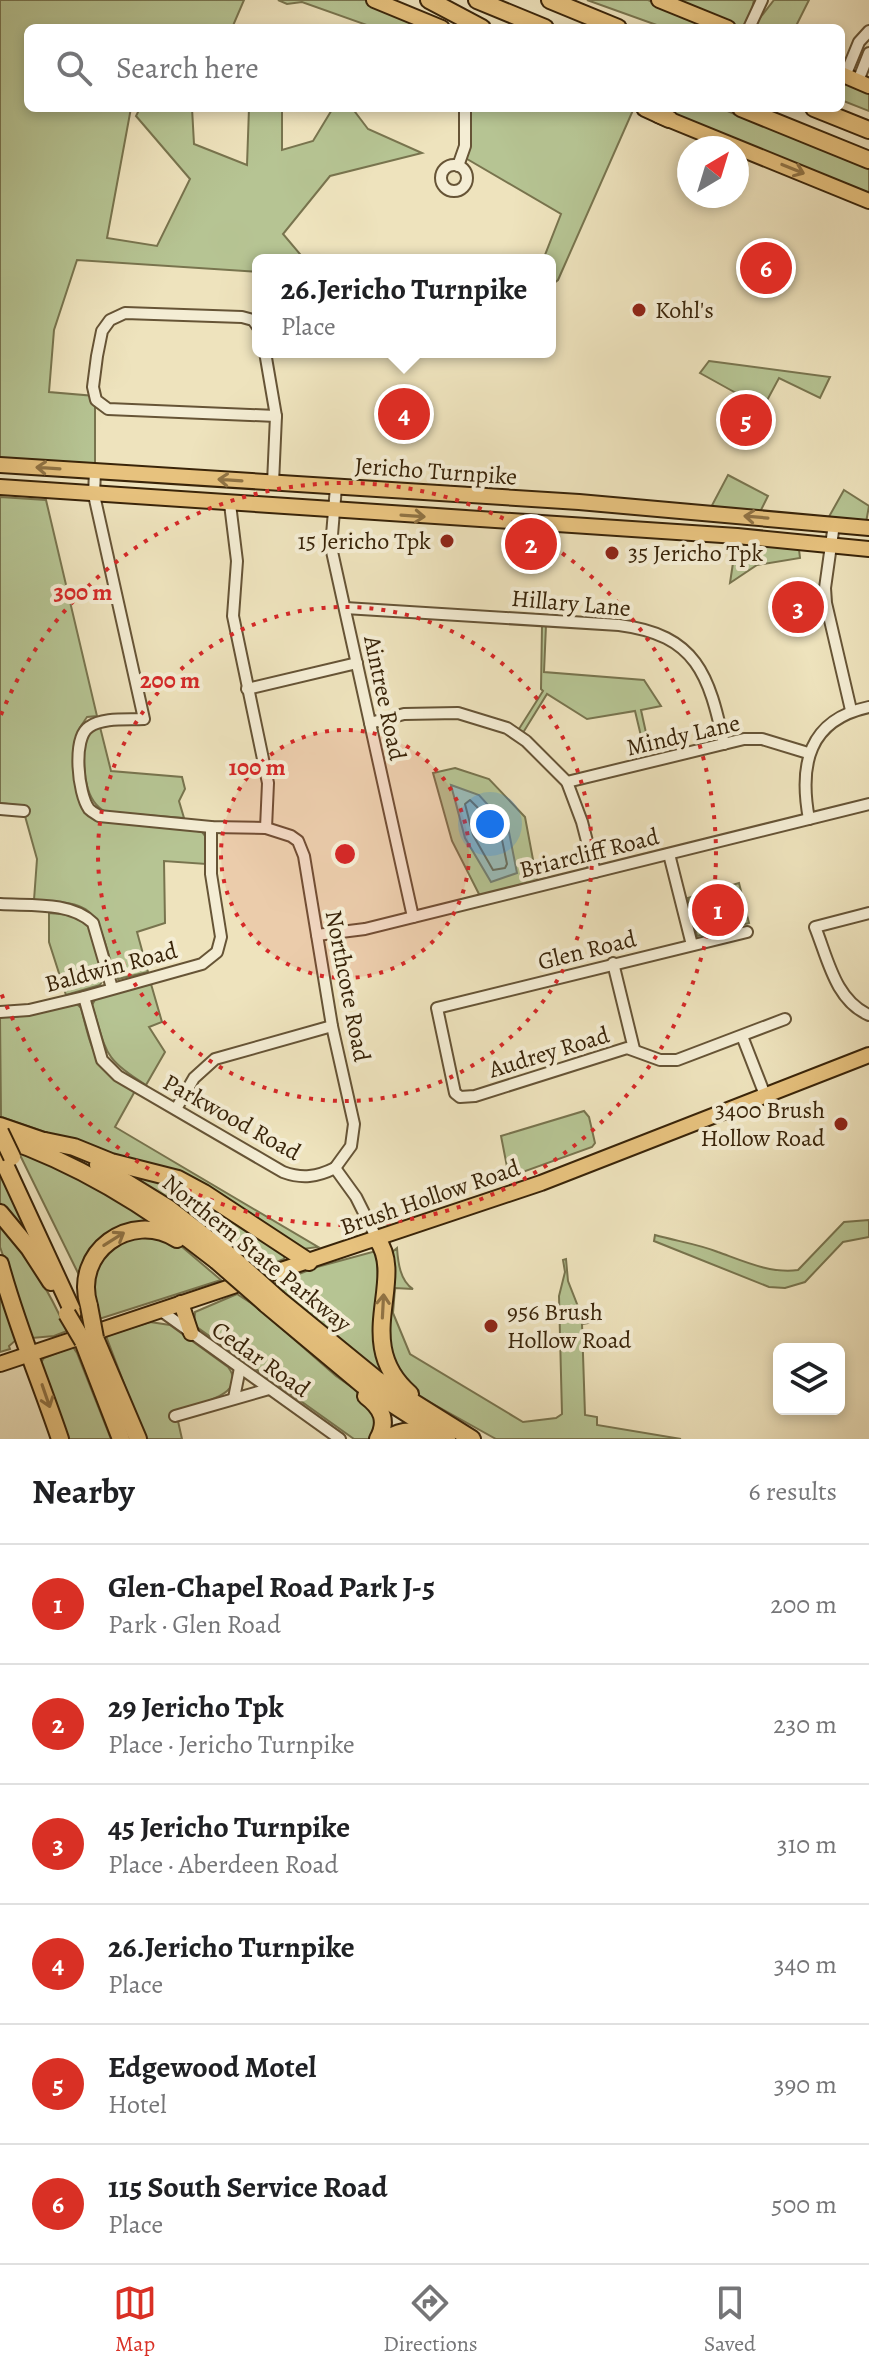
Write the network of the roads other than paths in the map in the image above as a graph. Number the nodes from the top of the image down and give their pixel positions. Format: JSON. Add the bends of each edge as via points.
{"nodes":[{"id":1,"x":374,"y":0,"type":"edge"},
{"id":2,"x":429,"y":0,"type":"edge"},
{"id":3,"x":477,"y":0,"type":"edge"},
{"id":4,"x":550,"y":0,"type":"edge"},
{"id":5,"x":659,"y":0,"type":"edge"},
{"id":6,"x":762,"y":0,"type":"edge"},
{"id":7,"x":432,"y":24,"type":"edge"},
{"id":8,"x":474,"y":24,"type":"edge"},
{"id":9,"x":535,"y":24,"type":"edge"},
{"id":10,"x":608,"y":24,"type":"edge"},
{"id":11,"x":718,"y":24,"type":"edge"},
{"id":12,"x":751,"y":24,"type":"edge"},
{"id":13,"x":869,"y":31,"type":"edge"},
{"id":14,"x":869,"y":53,"type":"edge"},
{"id":15,"x":853,"y":79,"type":"edge"},
{"id":16,"x":465,"y":112,"type":"edge"},
{"id":17,"x":649,"y":112,"type":"edge"},
{"id":18,"x":654,"y":112,"type":"edge"},
{"id":19,"x":751,"y":112,"type":"edge"},
{"id":20,"x":824,"y":112,"type":"edge"},
{"id":21,"x":669,"y":119,"type":"junction"},
{"id":22,"x":869,"y":130,"type":"edge"},
{"id":23,"x":869,"y":160,"type":"edge"},
{"id":24,"x":458,"y":166,"type":"dead end"},
{"id":25,"x":869,"y":201,"type":"edge"},
{"id":26,"x":252,"y":320,"type":"edge"},
{"id":27,"x":266,"y":358,"type":"edge"},
{"id":28,"x":276,"y":416,"type":"junction"},
{"id":29,"x":0,"y":465,"type":"edge"},
{"id":30,"x":95,"y":471,"type":"junction"},
{"id":31,"x":273,"y":483,"type":"junction"},
{"id":32,"x":0,"y":487,"type":"edge"},
{"id":33,"x":336,"y":487,"type":"junction"},
{"id":34,"x":94,"y":495,"type":"junction"},
{"id":35,"x":230,"y":504,"type":"junction"},
{"id":36,"x":335,"y":511,"type":"junction"},
{"id":37,"x":834,"y":524,"type":"junction"},
{"id":38,"x":869,"y":528,"type":"edge"},
{"id":39,"x":831,"y":544,"type":"junction"},
{"id":40,"x":869,"y":549,"type":"edge"},
{"id":41,"x":345,"y":608,"type":"junction"},
{"id":42,"x":357,"y":663,"type":"junction"},
{"id":43,"x":247,"y":689,"type":"junction"},
{"id":44,"x":869,"y":707,"type":"edge"},
{"id":45,"x":851,"y":710,"type":"junction"},
{"id":46,"x":370,"y":723,"type":"junction"},
{"id":47,"x":724,"y":744,"type":"junction"},
{"id":48,"x":808,"y":753,"type":"junction"},
{"id":49,"x":567,"y":782,"type":"junction"},
{"id":50,"x":869,"y":804,"type":"edge"},
{"id":51,"x":0,"y":809,"type":"edge"},
{"id":52,"x":24,"y":811,"type":"dead end"},
{"id":53,"x":809,"y":819,"type":"junction"},
{"id":54,"x":211,"y":827,"type":"junction"},
{"id":55,"x":266,"y":828,"type":"junction"},
{"id":56,"x":669,"y":854,"type":"junction"},
{"id":57,"x":595,"y":872,"type":"junction"},
{"id":58,"x":0,"y":904,"type":"edge"},
{"id":59,"x":869,"y":913,"type":"edge"},
{"id":60,"x":413,"y":917,"type":"junction"},
{"id":61,"x":747,"y":932,"type":"dead end"},
{"id":62,"x":317,"y":935,"type":"junction"},
{"id":63,"x":692,"y":945,"type":"junction"},
{"id":64,"x":613,"y":963,"type":"junction"},
{"id":65,"x":112,"y":988,"type":"junction"},
{"id":66,"x":84,"y":997,"type":"junction"},
{"id":67,"x":1,"y":1012,"type":"edge"},
{"id":68,"x":869,"y":1015,"type":"edge"},
{"id":69,"x":785,"y":1019,"type":"dead end"},
{"id":70,"x":332,"y":1026,"type":"junction"},
{"id":71,"x":742,"y":1036,"type":"junction"},
{"id":72,"x":634,"y":1049,"type":"junction"},
{"id":73,"x":869,"y":1055,"type":"edge"},
{"id":74,"x":765,"y":1095,"type":"junction"},
{"id":75,"x":460,"y":1097,"type":"joint"},
{"id":76,"x":176,"y":1109,"type":"junction"},
{"id":77,"x":0,"y":1126,"type":"edge"},
{"id":78,"x":0,"y":1135,"type":"edge"},
{"id":79,"x":45,"y":1141,"type":"junction"},
{"id":80,"x":5,"y":1156,"type":"edge"},
{"id":81,"x":335,"y":1168,"type":"junction"},
{"id":82,"x":0,"y":1213,"type":"edge"},
{"id":83,"x":377,"y":1239,"type":"junction"},
{"id":84,"x":223,"y":1258,"type":"junction"},
{"id":85,"x":309,"y":1262,"type":"junction"},
{"id":86,"x":0,"y":1264,"type":"edge"},
{"id":87,"x":272,"y":1302,"type":"junction"},
{"id":88,"x":181,"y":1303,"type":"junction"},
{"id":89,"x":78,"y":1310,"type":"junction"},
{"id":90,"x":160,"y":1310,"type":"junction"},
{"id":91,"x":191,"y":1333,"type":"junction"},
{"id":92,"x":319,"y":1350,"type":"junction"},
{"id":93,"x":29,"y":1354,"type":"junction"},
{"id":94,"x":97,"y":1361,"type":"junction"},
{"id":95,"x":0,"y":1364,"type":"edge"},
{"id":96,"x":240,"y":1368,"type":"junction"},
{"id":97,"x":269,"y":1389,"type":"junction"},
{"id":98,"x":234,"y":1398,"type":"junction"},
{"id":99,"x":175,"y":1416,"type":"dead end"},
{"id":100,"x":448,"y":1433,"type":"edge"},
{"id":101,"x":60,"y":1439,"type":"edge"},
{"id":102,"x":121,"y":1439,"type":"edge"},
{"id":103,"x":138,"y":1439,"type":"edge"},
{"id":104,"x":340,"y":1439,"type":"edge"},
{"id":105,"x":378,"y":1439,"type":"edge"},
{"id":106,"x":387,"y":1439,"type":"edge"},
{"id":107,"x":433,"y":1439,"type":"edge"},
{"id":108,"x":472,"y":1439,"type":"edge"}],
"edges":[{"from":1,"to":7,"type":"main road"},
{"from":2,"to":8,"type":"highway"},
{"from":3,"to":9,"type":"highway"},
{"from":4,"to":10,"type":"highway"},
{"from":5,"to":11,"type":"main road"},
{"from":6,"to":12,"type":"street"},
{"from":13,"to":15,"type":"street","via":[[859,42]]},
{"from":14,"to":15,"type":"street"},
{"from":16,"to":24,"type":"street","via":[[465,146]]},
{"from":17,"to":21,"type":"main road"},
{"from":18,"to":21,"type":"highway"},
{"from":19,"to":23,"type":"highway"},
{"from":20,"to":22,"type":"highway"},
{"from":21,"to":25,"type":"main road","one_way":true},
{"from":26,"to":28,"type":"street","via":[[125,313],[110,320],[102,331],[93,387],[96,400],[108,409]]},
{"from":27,"to":28,"type":"street"},
{"from":28,"to":31,"type":"street"},
{"from":30,"to":29,"type":"main road","name":"Jericho Turnpike","one_way":true},
{"from":31,"to":30,"type":"main road","name":"Jericho Turnpike","one_way":true},
{"from":30,"to":34,"type":"street"},
{"from":31,"to":33,"type":"main road","name":"Jericho Turnpike"},
{"from":32,"to":34,"type":"main road","name":"Jericho Turnpike"},
{"from":33,"to":36,"type":"street","name":"Aintree Road"},
{"from":37,"to":33,"type":"main road","name":"Jericho Turnpike","one_way":true},
{"from":34,"to":35,"type":"main road","name":"Jericho Turnpike"},
{"from":34,"to":54,"type":"street","via":[[144,719],[98,722],[80,736],[85,799],[99,816]]},
{"from":35,"to":36,"type":"main road","name":"Jericho Turnpike"},
{"from":35,"to":43,"type":"street","via":[[237,561],[233,616]]},
{"from":36,"to":39,"type":"main road","name":"Jericho Turnpike","one_way":true},
{"from":36,"to":41,"type":"street","name":"Aintree Road","via":[[331,547]]},
{"from":37,"to":38,"type":"main road","name":"Jericho Turnpike"},
{"from":37,"to":39,"type":"street"},
{"from":39,"to":40,"type":"main road","name":"Jericho Turnpike"},
{"from":39,"to":45,"type":"street","via":[[826,603]]},
{"from":41,"to":42,"type":"street","name":"Aintree Road"},
{"from":41,"to":47,"type":"street","name":"Hillary Lane","via":[[650,630],[676,644],[701,669]]},
{"from":42,"to":43,"type":"street"},
{"from":42,"to":46,"type":"street","name":"Aintree Road"},
{"from":43,"to":55,"type":"street","via":[[268,783]]},
{"from":44,"to":45,"type":"street"},
{"from":45,"to":48,"type":"street","via":[[827,726]]},
{"from":46,"to":49,"type":"street","via":[[434,712],[485,720],[526,741]]},
{"from":46,"to":60,"type":"street","name":"Aintree Road"},
{"from":47,"to":48,"type":"street","name":"Mindy Lane","via":[[762,739]]},
{"from":47,"to":49,"type":"street","name":"Mindy Lane"},
{"from":48,"to":53,"type":"street","via":[[803,778]]},
{"from":49,"to":57,"type":"street"},
{"from":50,"to":53,"type":"street","name":"Briarcliff Road"},
{"from":51,"to":52,"type":"street"},
{"from":53,"to":56,"type":"street","name":"Briarcliff Road"},
{"from":54,"to":55,"type":"street"},
{"from":54,"to":65,"type":"street","name":"Baldwin Road","via":[[220,944],[212,958]]},
{"from":55,"to":62,"type":"street","name":"Northcote Road","via":[[291,836],[301,846]]},
{"from":56,"to":57,"type":"street","name":"Briarcliff Road"},
{"from":56,"to":63,"type":"street"},
{"from":57,"to":60,"type":"street","name":"Briarcliff Road"},
{"from":58,"to":65,"type":"street","via":[[85,915],[93,923]]},
{"from":59,"to":68,"type":"street","via":[[815,927],[843,997]]},
{"from":60,"to":62,"type":"street","name":"Briarcliff Road"},
{"from":61,"to":63,"type":"street","name":"Glen Road"},
{"from":62,"to":70,"type":"street","name":"Northcote Road"},
{"from":63,"to":64,"type":"street","name":"Glen Road"},
{"from":64,"to":72,"type":"street"},
{"from":64,"to":75,"type":"street","name":"Glen Road","via":[[437,1008],[451,1084]]},
{"from":65,"to":66,"type":"street","name":"Baldwin Road"},
{"from":66,"to":67,"type":"street","name":"Baldwin Road"},
{"from":66,"to":76,"type":"street","name":"Parkwood Road","via":[[106,1065]]},
{"from":69,"to":71,"type":"street","name":"Audrey Road"},
{"from":70,"to":76,"type":"street","via":[[215,1059],[194,1078]]},
{"from":70,"to":81,"type":"street","name":"Northcote Road","via":[[354,1124],[351,1146]]},
{"from":71,"to":72,"type":"street","name":"Audrey Road","via":[[677,1060],[660,1060]]},
{"from":71,"to":74,"type":"street"},
{"from":72,"to":75,"type":"street","name":"Audrey Road"},
{"from":73,"to":74,"type":"main road","name":"Brush Hollow Road"},
{"from":74,"to":83,"type":"main road","name":"Brush Hollow Road","via":[[541,1183]]},
{"from":76,"to":81,"type":"street","name":"Parkwood Road","via":[[283,1172],[304,1177]]},
{"from":77,"to":79,"type":"highway","name":"Northern State Parkway"},
{"from":78,"to":80,"type":"highway","bridge":true},
{"from":78,"to":84,"type":"highway","name":"Northern State Parkway","via":[[117,1190]]},
{"from":79,"to":84,"type":"highway","name":"Northern State Parkway","via":[[154,1198]]},
{"from":79,"to":85,"type":"highway","via":[[178,1179]]},
{"from":80,"to":89,"type":"highway"},
{"from":81,"to":83,"type":"street"},
{"from":82,"to":89,"type":"highway"},
{"from":83,"to":85,"type":"main road","name":"Brush Hollow Road"},
{"from":100,"to":83,"type":"highway","one_way":true,"via":[[401,1386],[386,1362],[381,1335],[385,1254]]},
{"from":84,"to":87,"type":"highway","name":"Northern State Parkway","bridge":true},
{"from":89,"to":84,"type":"highway","one_way":true,"via":[[92,1260],[124,1232],[161,1231]]},
{"from":85,"to":88,"type":"main road","name":"Brush Hollow Road"},
{"from":86,"to":93,"type":"highway"},
{"from":87,"to":92,"type":"highway","name":"Northern State Parkway"},
{"from":87,"to":100,"type":"highway","name":"Northern State Parkway"},
{"from":88,"to":90,"type":"main road","name":"Brush Hollow Road"},
{"from":88,"to":91,"type":"main road"},
{"from":89,"to":94,"type":"highway","bridge":true},
{"from":90,"to":91,"type":"street","name":"Cedar Road"},
{"from":90,"to":93,"type":"main road","name":"Brush Hollow Road"},
{"from":91,"to":96,"type":"street","name":"Cedar Road"},
{"from":92,"to":100,"type":"highway","name":"Northern State Parkway","via":[[401,1412]]},
{"from":92,"to":105,"type":"highway","via":[[380,1410],[383,1426]]},
{"from":93,"to":95,"type":"main road","name":"Brush Hollow Road"},
{"from":93,"to":101,"type":"highway","one_way":true},
{"from":94,"to":102,"type":"highway"},
{"from":94,"to":103,"type":"highway"},
{"from":96,"to":97,"type":"street","name":"Cedar Road"},
{"from":96,"to":98,"type":"street"},
{"from":97,"to":98,"type":"street"},
{"from":97,"to":104,"type":"street","name":"Cedar Road"},
{"from":98,"to":99,"type":"street"},
{"from":100,"to":108,"type":"highway","name":"Northern State Parkway"},
{"from":106,"to":107,"type":"highway","via":[[410,1430]]}]}
